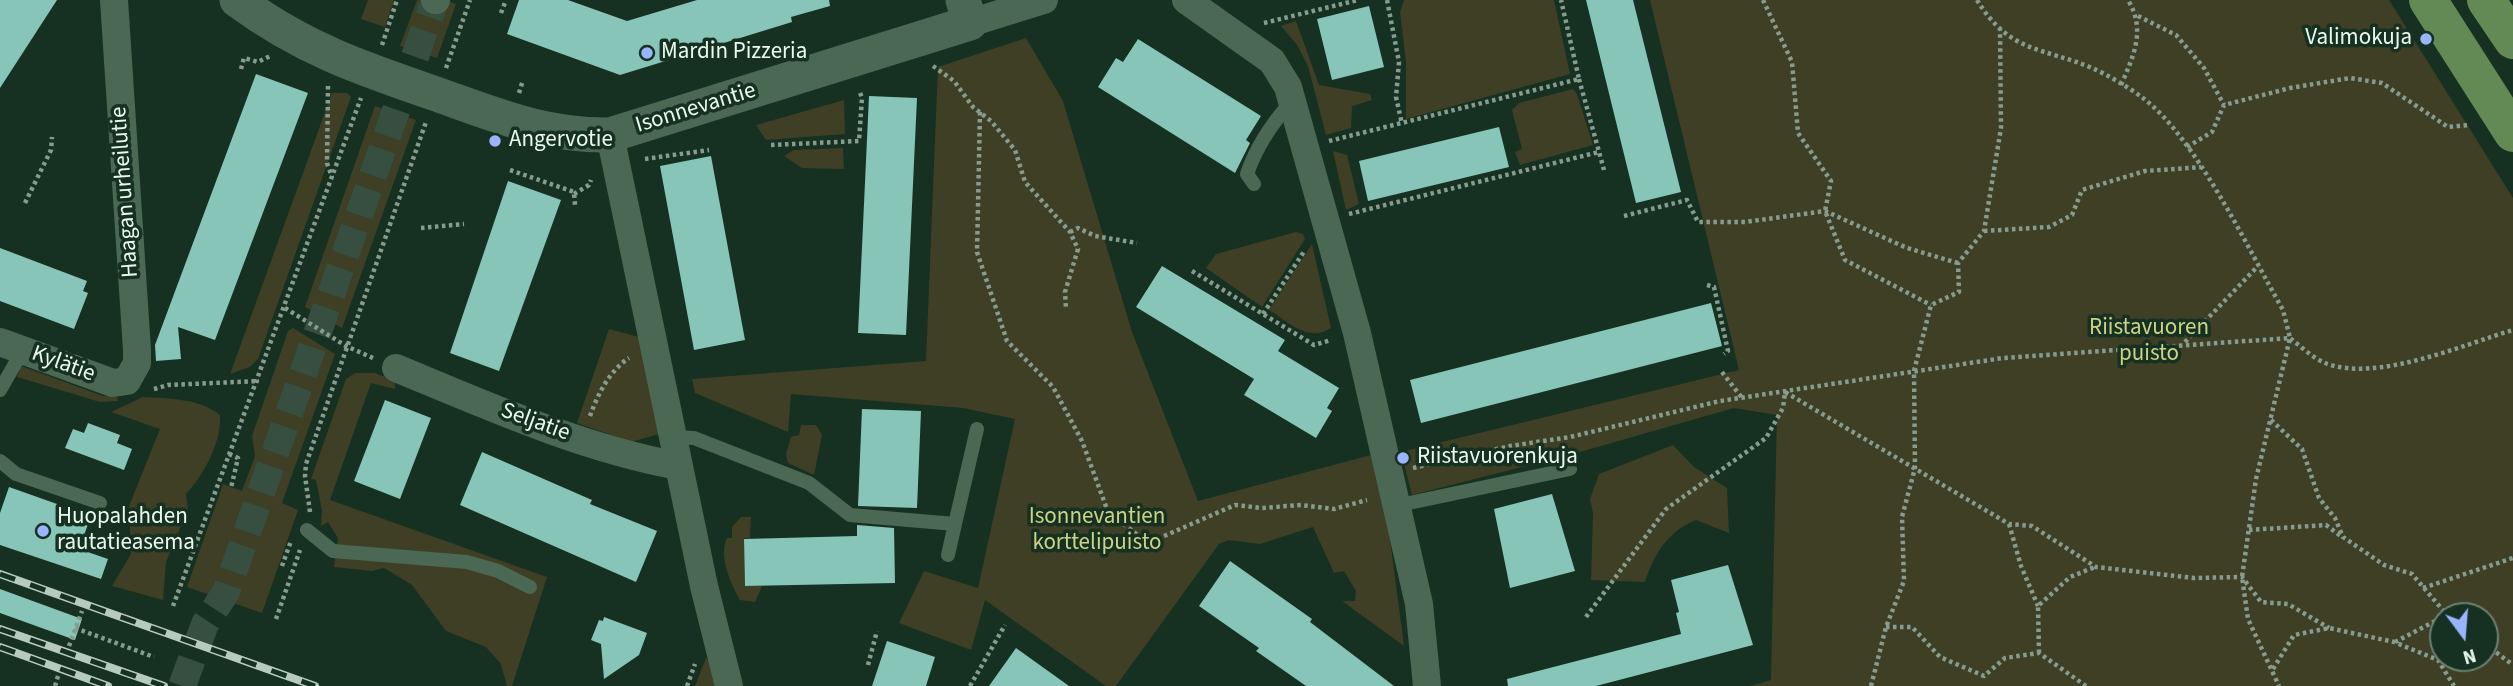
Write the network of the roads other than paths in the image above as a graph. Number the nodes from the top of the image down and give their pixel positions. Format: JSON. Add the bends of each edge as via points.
{"nodes":[{"id":1,"x":114,"y":0,"type":"edge"},
{"id":2,"x":237,"y":0,"type":"edge"},
{"id":3,"x":1044,"y":0,"type":"edge"},
{"id":4,"x":1186,"y":0,"type":"edge"},
{"id":5,"x":2428,"y":0,"type":"edge"},
{"id":6,"x":2486,"y":0,"type":"edge"},
{"id":7,"x":966,"y":12,"type":"edge"},
{"id":8,"x":2513,"y":40,"type":"edge"},
{"id":9,"x":1292,"y":101,"type":"junction"},
{"id":10,"x":2495,"y":129,"type":"edge"},
{"id":11,"x":610,"y":135,"type":"junction"},
{"id":12,"x":1254,"y":184,"type":"dead end"},
{"id":13,"x":12,"y":346,"type":"edge"},
{"id":14,"x":396,"y":368,"type":"dead end"},
{"id":15,"x":127,"y":381,"type":"joint"},
{"id":16,"x":0,"y":390,"type":"edge"},
{"id":17,"x":977,"y":429,"type":"dead end"},
{"id":18,"x":673,"y":438,"type":"junction"},
{"id":19,"x":0,"y":461,"type":"edge"},
{"id":20,"x":678,"y":466,"type":"junction"},
{"id":21,"x":1570,"y":469,"type":"dead end"},
{"id":22,"x":1394,"y":500,"type":"junction"},
{"id":23,"x":100,"y":503,"type":"dead end"},
{"id":24,"x":955,"y":524,"type":"junction"},
{"id":25,"x":307,"y":530,"type":"road end"},
{"id":26,"x":948,"y":555,"type":"dead end"},
{"id":27,"x":530,"y":587,"type":"dead end"},
{"id":28,"x":729,"y":686,"type":"edge"},
{"id":29,"x":1427,"y":686,"type":"edge"}],
"edges":[{"from":1,"to":15,"type":"street","name":"Haagan urheilutie","via":[[137,351],[137,363]]},
{"from":2,"to":11,"type":"street","name":"Isonnevantie","via":[[300,43],[381,75],[536,129]]},
{"from":3,"to":7,"type":"street","name":"Isonnevantie"},
{"from":4,"to":9,"type":"street","via":[[1272,61]]},
{"from":5,"to":10,"type":"main road"},
{"from":6,"to":8,"type":"main road"},
{"from":7,"to":11,"type":"street","name":"Isonnevantie"},
{"from":9,"to":12,"type":"lane","via":[[1252,161],[1248,174]]},
{"from":9,"to":22,"type":"street","via":[[1332,218]]},
{"from":11,"to":18,"type":"street"},
{"from":13,"to":15,"type":"street","name":"Kylätie","via":[[113,383]]},
{"from":13,"to":16,"type":"lane"},
{"from":14,"to":20,"type":"street","name":"Seljatie","via":[[632,458]]},
{"from":17,"to":24,"type":"lane"},
{"from":18,"to":20,"type":"street"},
{"from":18,"to":24,"type":"lane","via":[[694,438],[809,484],[850,516]]},
{"from":19,"to":23,"type":"lane","via":[[16,474]]},
{"from":20,"to":28,"type":"street"},
{"from":21,"to":22,"type":"lane"},
{"from":22,"to":29,"type":"street","via":[[1419,604]]},
{"from":24,"to":26,"type":"lane"},
{"from":25,"to":27,"type":"lane","via":[[333,551],[467,562]]}]}
